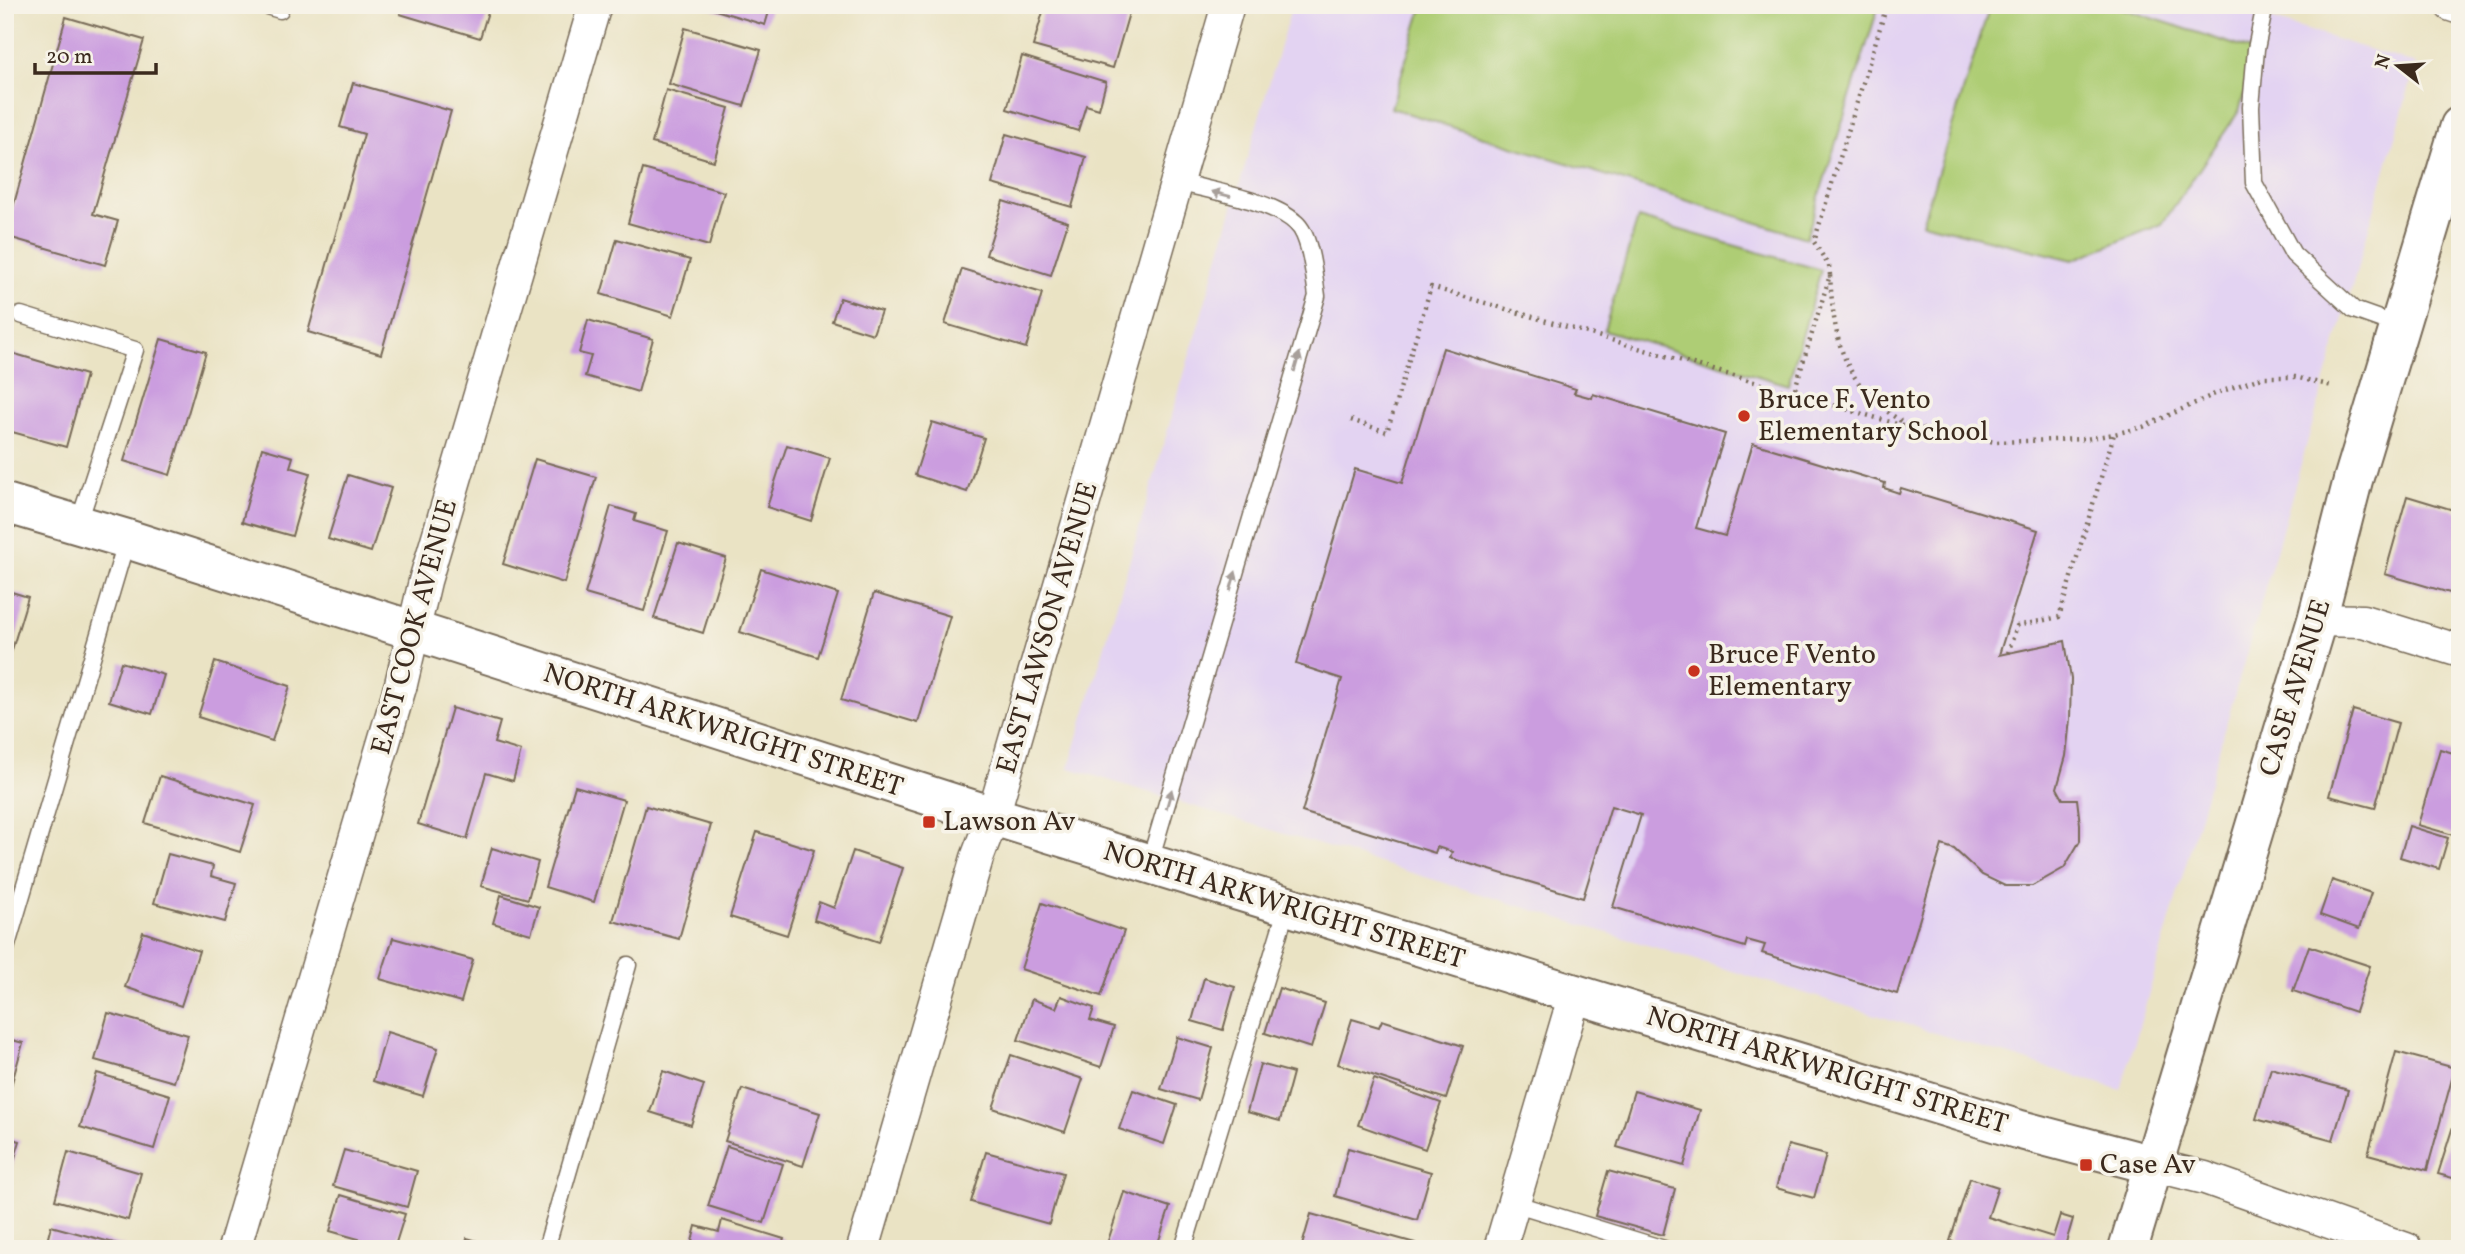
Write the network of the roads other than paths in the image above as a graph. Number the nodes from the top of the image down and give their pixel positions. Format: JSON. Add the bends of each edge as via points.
{"nodes":[{"id":1,"x":263,"y":5,"type":"edge"},
{"id":2,"x":595,"y":5,"type":"edge"},
{"id":3,"x":1228,"y":5,"type":"edge"},
{"id":4,"x":2265,"y":5,"type":"edge"},
{"id":5,"x":2451,"y":5,"type":"edge"},
{"id":6,"x":2460,"y":8,"type":"edge"},
{"id":7,"x":280,"y":10,"type":"dead end"},
{"id":8,"x":2460,"y":126,"type":"edge"},
{"id":9,"x":1178,"y":182,"type":"junction"},
{"id":10,"x":21,"y":315,"type":"dead end"},
{"id":11,"x":2399,"y":326,"type":"junction"},
{"id":12,"x":5,"y":503,"type":"edge"},
{"id":13,"x":78,"y":524,"type":"junction"},
{"id":14,"x":127,"y":539,"type":"junction"},
{"id":15,"x":2317,"y":620,"type":"junction"},
{"id":16,"x":414,"y":632,"type":"junction"},
{"id":17,"x":2460,"y":651,"type":"edge"},
{"id":18,"x":993,"y":817,"type":"junction"},
{"id":19,"x":1149,"y":864,"type":"junction"},
{"id":20,"x":1287,"y":907,"type":"junction"},
{"id":21,"x":5,"y":952,"type":"edge"},
{"id":22,"x":628,"y":965,"type":"dead end"},
{"id":23,"x":1575,"y":994,"type":"junction"},
{"id":24,"x":2152,"y":1165,"type":"junction"},
{"id":25,"x":1513,"y":1203,"type":"junction"},
{"id":26,"x":234,"y":1249,"type":"edge"},
{"id":27,"x":546,"y":1249,"type":"edge"},
{"id":28,"x":863,"y":1249,"type":"edge"},
{"id":29,"x":1183,"y":1249,"type":"edge"},
{"id":30,"x":1500,"y":1249,"type":"edge"},
{"id":31,"x":1664,"y":1249,"type":"edge"},
{"id":32,"x":2128,"y":1249,"type":"edge"},
{"id":33,"x":2406,"y":1249,"type":"edge"}],
"edges":[{"from":1,"to":7,"type":"lane"},
{"from":2,"to":16,"type":"street","name":"EAST COOK AVENUE","via":[[425,581]]},
{"from":3,"to":9,"type":"street","name":"EAST LAWSON AVENUE"},
{"from":4,"to":11,"type":"lane","via":[[2251,107],[2255,183],[2293,254],[2354,310]]},
{"from":5,"to":6,"type":"street"},
{"from":8,"to":11,"type":"street","name":"CASE AVENUE"},
{"from":9,"to":18,"type":"street","name":"EAST LAWSON AVENUE"},
{"from":19,"to":9,"type":"lane","one_way":true,"via":[[1317,296],[1311,254],[1298,223],[1269,208]]},
{"from":10,"to":13,"type":"lane","via":[[135,350]]},
{"from":11,"to":15,"type":"street","name":"CASE AVENUE"},
{"from":12,"to":13,"type":"street","name":"NORTH ARKWRIGHT STREET"},
{"from":13,"to":14,"type":"street","name":"NORTH ARKWRIGHT STREET"},
{"from":14,"to":16,"type":"street","name":"NORTH ARKWRIGHT STREET"},
{"from":14,"to":21,"type":"lane"},
{"from":15,"to":17,"type":"street","via":[[2363,621]]},
{"from":15,"to":24,"type":"street","name":"CASE AVENUE"},
{"from":16,"to":18,"type":"street","name":"NORTH ARKWRIGHT STREET"},
{"from":16,"to":26,"type":"street","name":"EAST COOK AVENUE"},
{"from":18,"to":19,"type":"street","name":"NORTH ARKWRIGHT STREET"},
{"from":18,"to":28,"type":"street","name":"EAST LAWSON AVENUE","via":[[977,858]]},
{"from":19,"to":20,"type":"street","name":"NORTH ARKWRIGHT STREET"},
{"from":20,"to":23,"type":"street","name":"NORTH ARKWRIGHT STREET"},
{"from":20,"to":29,"type":"lane"},
{"from":22,"to":27,"type":"lane"},
{"from":23,"to":24,"type":"street","name":"NORTH ARKWRIGHT STREET","via":[[2017,1129]]},
{"from":23,"to":25,"type":"street"},
{"from":24,"to":32,"type":"street","name":"CASE AVENUE"},
{"from":24,"to":33,"type":"street","name":"NORTH ARKWRIGHT STREET","via":[[2205,1178]]},
{"from":25,"to":30,"type":"street"},
{"from":25,"to":31,"type":"lane"}]}
